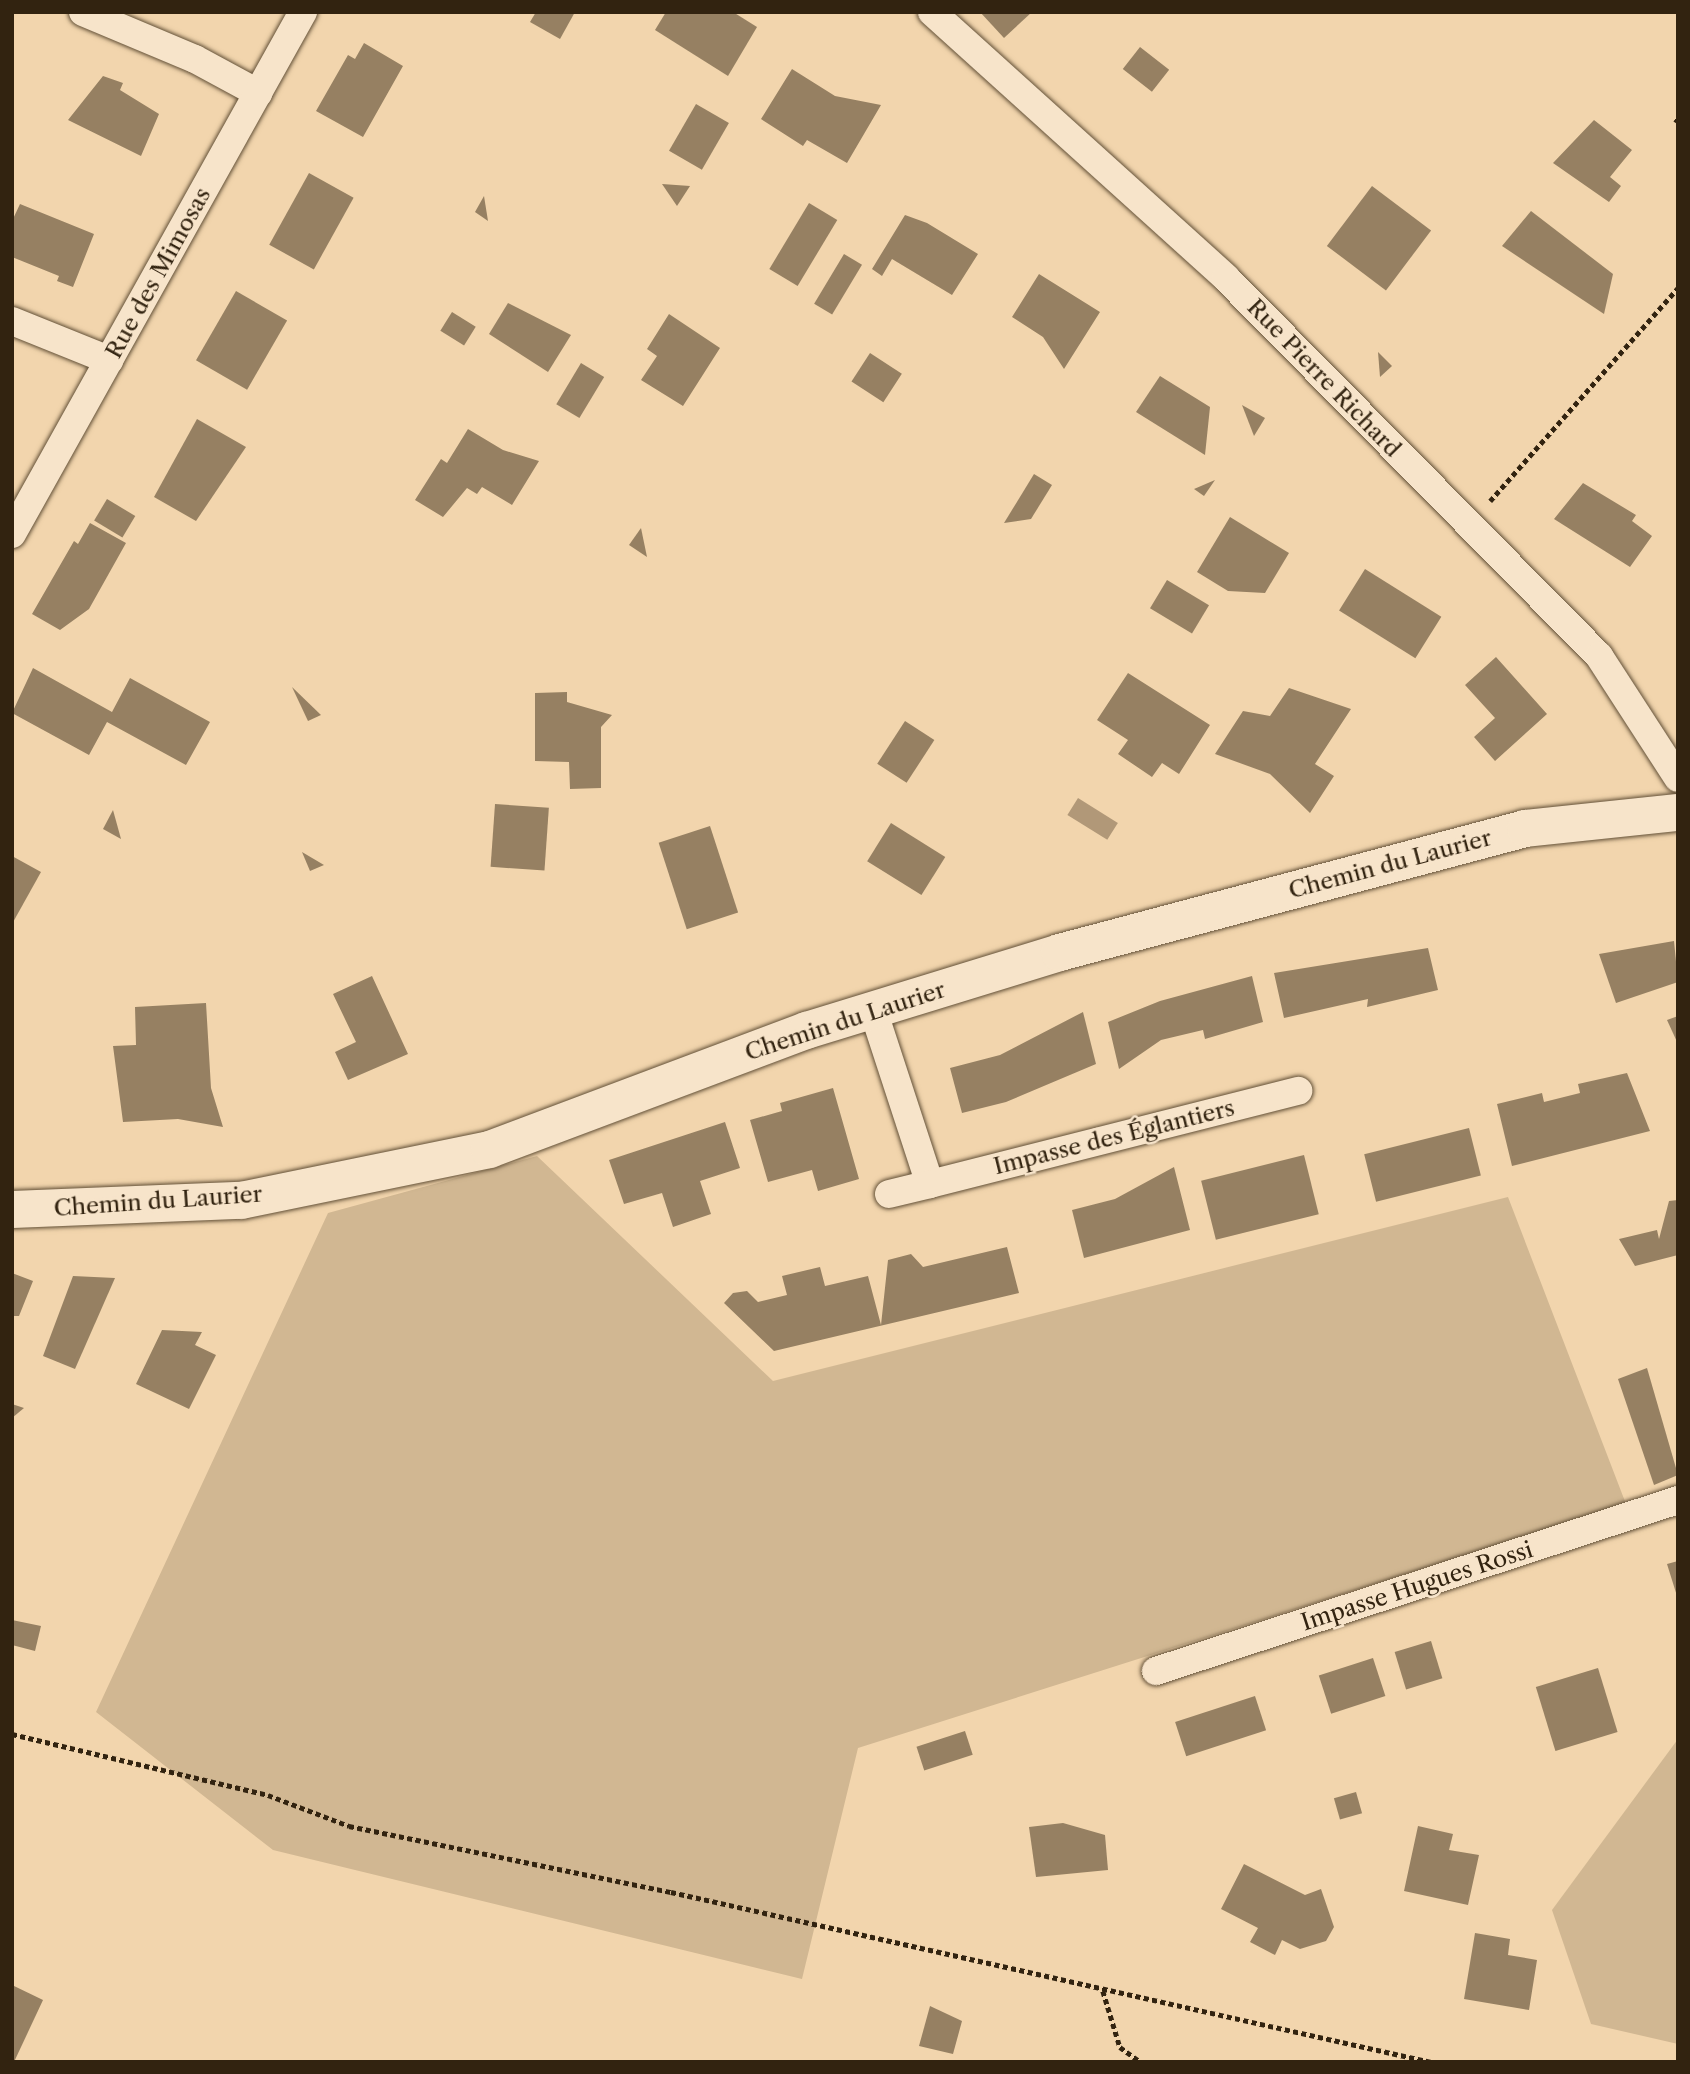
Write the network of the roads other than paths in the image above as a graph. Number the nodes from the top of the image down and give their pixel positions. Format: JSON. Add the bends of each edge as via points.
{"nodes":[{"id":1,"x":83,"y":12,"type":"edge"},
{"id":2,"x":303,"y":12,"type":"edge"},
{"id":3,"x":932,"y":12,"type":"edge"},
{"id":4,"x":258,"y":93,"type":"junction"},
{"id":5,"x":12,"y":321,"type":"edge"},
{"id":6,"x":109,"y":360,"type":"junction"},
{"id":7,"x":12,"y":534,"type":"edge"},
{"id":8,"x":1678,"y":778,"type":"edge"},
{"id":9,"x":1678,"y":813,"type":"edge"},
{"id":10,"x":873,"y":1010,"type":"junction"},
{"id":11,"x":1298,"y":1091,"type":"dead end"},
{"id":12,"x":930,"y":1184,"type":"junction"},
{"id":13,"x":889,"y":1194,"type":"dead end"},
{"id":14,"x":12,"y":1209,"type":"edge"},
{"id":15,"x":1678,"y":1500,"type":"edge"},
{"id":16,"x":1156,"y":1671,"type":"dead end"}],
"edges":[{"from":1,"to":4,"type":"street","via":[[195,59]]},
{"from":2,"to":4,"type":"street","name":"Rue des Mimosas"},
{"from":3,"to":8,"type":"street","name":"Rue Pierre Richard","via":[[1226,278],[1599,656]]},
{"from":4,"to":6,"type":"street","name":"Rue des Mimosas"},
{"from":5,"to":6,"type":"street"},
{"from":6,"to":7,"type":"street","name":"Rue des Mimosas"},
{"from":9,"to":10,"type":"street","name":"Chemin du Laurier","via":[[1525,828],[1059,952]]},
{"from":10,"to":12,"type":"street"},
{"from":10,"to":14,"type":"street","name":"Chemin du Laurier","via":[[489,1149],[241,1200]]},
{"from":11,"to":12,"type":"street","name":"Impasse des Églantiers"},
{"from":12,"to":13,"type":"street","name":"Impasse des Églantiers"},
{"from":15,"to":16,"type":"street","name":"Impasse Hugues Rossi"}]}
